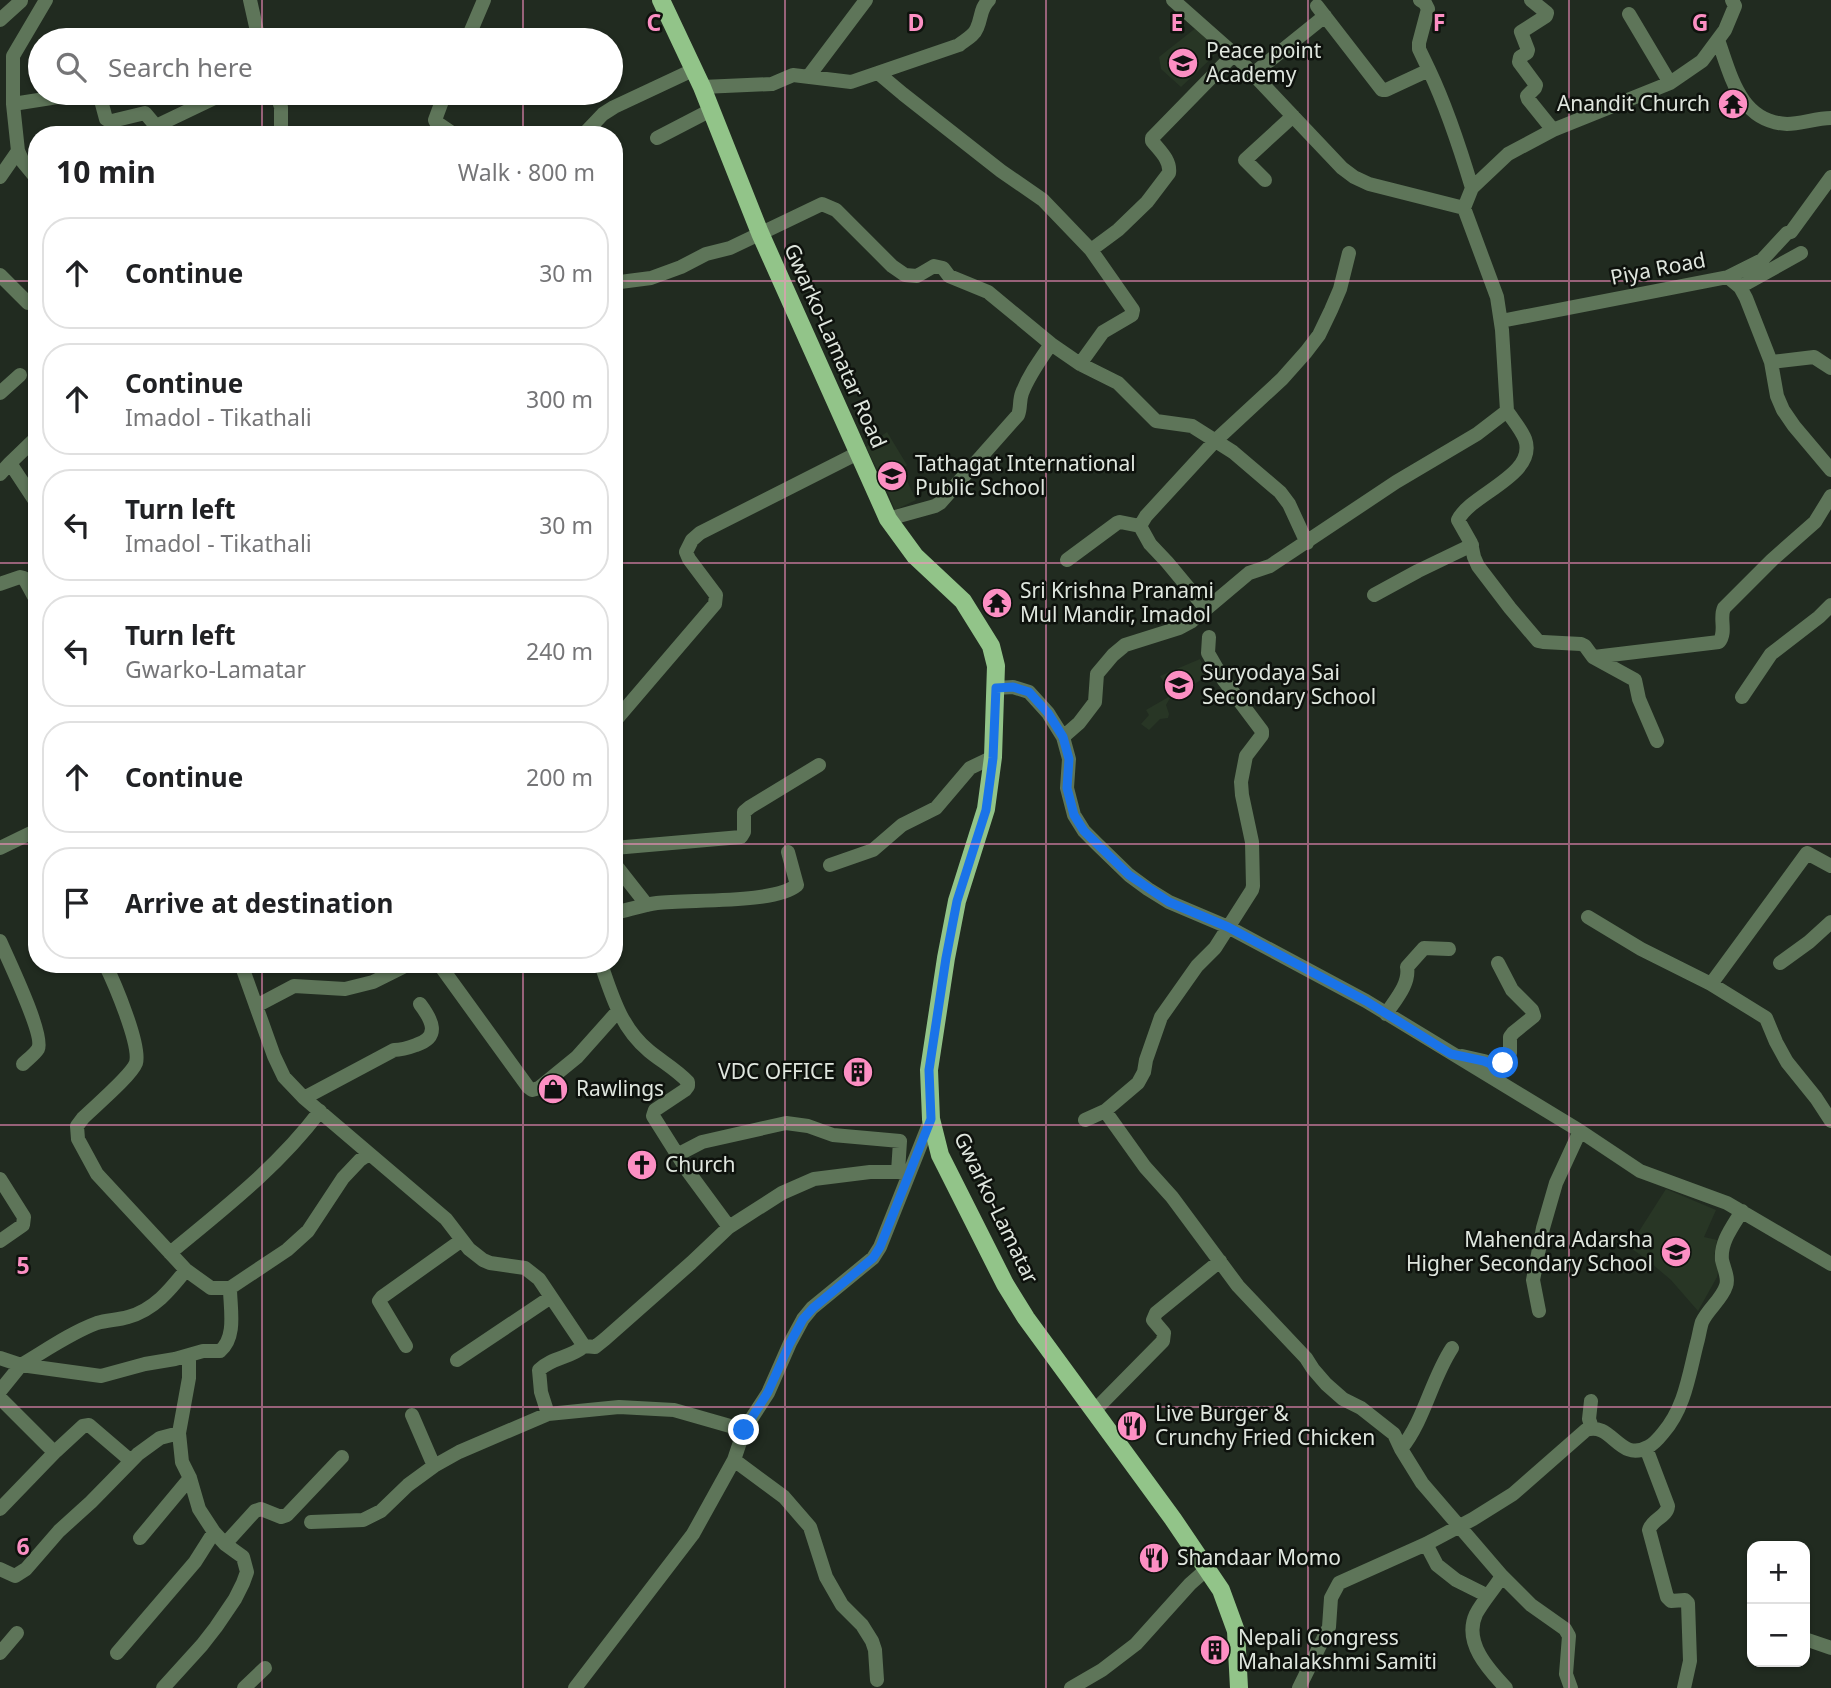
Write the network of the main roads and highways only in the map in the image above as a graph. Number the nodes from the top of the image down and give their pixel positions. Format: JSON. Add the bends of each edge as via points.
{"nodes":[{"id":1,"x":661,"y":0,"type":"edge"},
{"id":2,"x":996,"y":688,"type":"joint"},
{"id":3,"x":1239,"y":1688,"type":"edge"}],
"edges":[{"from":1,"to":2,"type":"main road","name":"Gwarko-Lamatar Road","via":[[888,519],[915,556],[963,601],[991,646]]},
{"from":2,"to":3,"type":"main road","name":"Gwarko-Lamatar","via":[[986,810],[957,901],[929,1070],[931,1119],[940,1155],[1026,1318],[1221,1590],[1236,1631]]}]}
